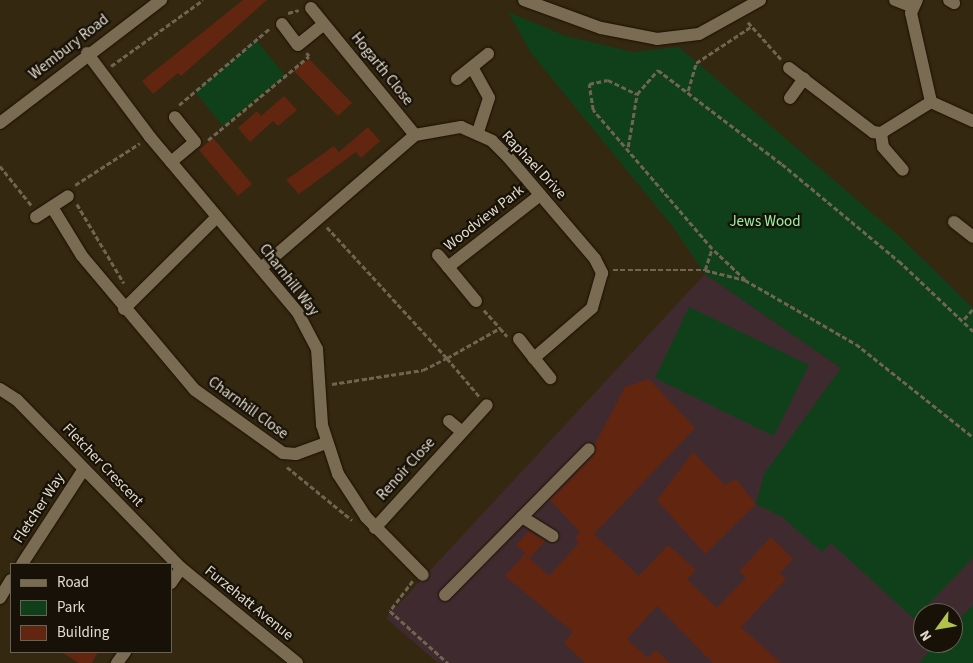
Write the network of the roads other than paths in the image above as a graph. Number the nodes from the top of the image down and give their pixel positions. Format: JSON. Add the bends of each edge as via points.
{"nodes":[{"id":1,"x":161,"y":0,"type":"edge"},
{"id":2,"x":524,"y":0,"type":"edge"},
{"id":3,"x":760,"y":0,"type":"edge"},
{"id":4,"x":895,"y":0,"type":"edge"},
{"id":5,"x":915,"y":4,"type":"edge"},
{"id":6,"x":311,"y":8,"type":"road end"},
{"id":7,"x":279,"y":22,"type":"road end"},
{"id":8,"x":324,"y":24,"type":"junction"},
{"id":9,"x":87,"y":53,"type":"junction"},
{"id":10,"x":488,"y":54,"type":"dead end"},
{"id":11,"x":472,"y":67,"type":"junction"},
{"id":12,"x":788,"y":68,"type":"road end"},
{"id":13,"x":457,"y":79,"type":"dead end"},
{"id":14,"x":804,"y":79,"type":"junction"},
{"id":15,"x":790,"y":98,"type":"dead end"},
{"id":16,"x":932,"y":102,"type":"junction"},
{"id":17,"x":175,"y":117,"type":"road end"},
{"id":18,"x":0,"y":122,"type":"edge"},
{"id":19,"x":973,"y":122,"type":"edge"},
{"id":20,"x":881,"y":133,"type":"junction"},
{"id":21,"x":477,"y":134,"type":"junction"},
{"id":22,"x":415,"y":135,"type":"junction"},
{"id":23,"x":171,"y":162,"type":"junction"},
{"id":24,"x":902,"y":170,"type":"dead end"},
{"id":25,"x":68,"y":192,"type":"road end"},
{"id":26,"x":540,"y":195,"type":"junction"},
{"id":27,"x":52,"y":207,"type":"junction"},
{"id":28,"x":37,"y":216,"type":"road end"},
{"id":29,"x":217,"y":217,"type":"junction"},
{"id":30,"x":954,"y":222,"type":"dead end"},
{"id":31,"x":973,"y":237,"type":"edge"},
{"id":32,"x":438,"y":255,"type":"dead end"},
{"id":33,"x":448,"y":267,"type":"junction"},
{"id":34,"x":261,"y":268,"type":"junction"},
{"id":35,"x":476,"y":301,"type":"road end"},
{"id":36,"x":124,"y":309,"type":"junction"},
{"id":37,"x":519,"y":339,"type":"road end"},
{"id":38,"x":534,"y":358,"type":"junction"},
{"id":39,"x":550,"y":378,"type":"dead end"},
{"id":40,"x":0,"y":389,"type":"edge"},
{"id":41,"x":487,"y":405,"type":"road end"},
{"id":42,"x":449,"y":421,"type":"dead end"},
{"id":43,"x":462,"y":432,"type":"junction"},
{"id":44,"x":327,"y":443,"type":"junction"},
{"id":45,"x":589,"y":449,"type":"dead end"},
{"id":46,"x":84,"y":469,"type":"junction"},
{"id":47,"x":522,"y":517,"type":"junction"},
{"id":48,"x":375,"y":528,"type":"junction"},
{"id":49,"x":553,"y":536,"type":"dead end"},
{"id":50,"x":23,"y":563,"type":"edge"},
{"id":51,"x":181,"y":568,"type":"junction"},
{"id":52,"x":422,"y":574,"type":"road end"},
{"id":53,"x":10,"y":582,"type":"edge"},
{"id":54,"x":172,"y":582,"type":"edge"},
{"id":55,"x":445,"y":595,"type":"dead end"},
{"id":56,"x":0,"y":598,"type":"edge"},
{"id":57,"x":297,"y":663,"type":"edge"}],
"edges":[{"from":1,"to":9,"type":"street","name":"Wembury Road"},
{"from":2,"to":3,"type":"street","via":[[639,38],[699,34]]},
{"from":4,"to":5,"type":"street"},
{"from":5,"to":16,"type":"street"},
{"from":6,"to":8,"type":"street","name":"Hogarth Close"},
{"from":7,"to":8,"type":"street","via":[[298,44]]},
{"from":8,"to":22,"type":"street","name":"Hogarth Close"},
{"from":9,"to":18,"type":"street","name":"Wembury Road"},
{"from":9,"to":23,"type":"street","name":"Charnhill Way"},
{"from":10,"to":11,"type":"street"},
{"from":11,"to":13,"type":"street"},
{"from":11,"to":21,"type":"street","via":[[489,98]]},
{"from":12,"to":14,"type":"street"},
{"from":14,"to":15,"type":"street"},
{"from":14,"to":20,"type":"street","via":[[864,128]]},
{"from":16,"to":19,"type":"street"},
{"from":16,"to":20,"type":"street"},
{"from":17,"to":23,"type":"street","via":[[195,142]]},
{"from":20,"to":24,"type":"street","via":[[883,147]]},
{"from":21,"to":22,"type":"street","name":"Raphael Drive","via":[[461,127]]},
{"from":21,"to":26,"type":"street","name":"Raphael Drive","via":[[492,141]]},
{"from":22,"to":34,"type":"street"},
{"from":23,"to":29,"type":"street","name":"Charnhill Way"},
{"from":25,"to":27,"type":"street"},
{"from":26,"to":33,"type":"street","name":"Woodview Park"},
{"from":26,"to":38,"type":"street","name":"Raphael Drive","via":[[595,259],[602,273],[592,308]]},
{"from":27,"to":28,"type":"street"},
{"from":27,"to":36,"type":"street","name":"Charnhill Close","via":[[82,256]]},
{"from":29,"to":34,"type":"street","name":"Charnhill Way"},
{"from":29,"to":36,"type":"street"},
{"from":30,"to":31,"type":"street"},
{"from":32,"to":33,"type":"street","name":"Woodview Park"},
{"from":33,"to":35,"type":"street","name":"Woodview Park"},
{"from":34,"to":44,"type":"street","name":"Charnhill Way","via":[[308,330],[317,349]]},
{"from":36,"to":44,"type":"street","name":"Charnhill Close","via":[[195,390],[283,453],[296,454]]},
{"from":37,"to":38,"type":"street"},
{"from":38,"to":39,"type":"street"},
{"from":40,"to":46,"type":"street","name":"Fletcher Crescent","via":[[17,400]]},
{"from":41,"to":43,"type":"street","name":"Renoir Close"},
{"from":42,"to":43,"type":"street"},
{"from":43,"to":48,"type":"street","name":"Renoir Close"},
{"from":44,"to":48,"type":"street","name":"Charnhill Way","via":[[348,496]]},
{"from":45,"to":47,"type":"street"},
{"from":46,"to":50,"type":"street","name":"Fletcher Way"},
{"from":46,"to":51,"type":"street","name":"Fletcher Crescent"},
{"from":47,"to":49,"type":"street"},
{"from":47,"to":55,"type":"street"},
{"from":48,"to":52,"type":"street","name":"Charnhill Way"},
{"from":51,"to":54,"type":"street"},
{"from":51,"to":57,"type":"street","name":"Furzehatt Avenue"},
{"from":53,"to":56,"type":"street"}]}
